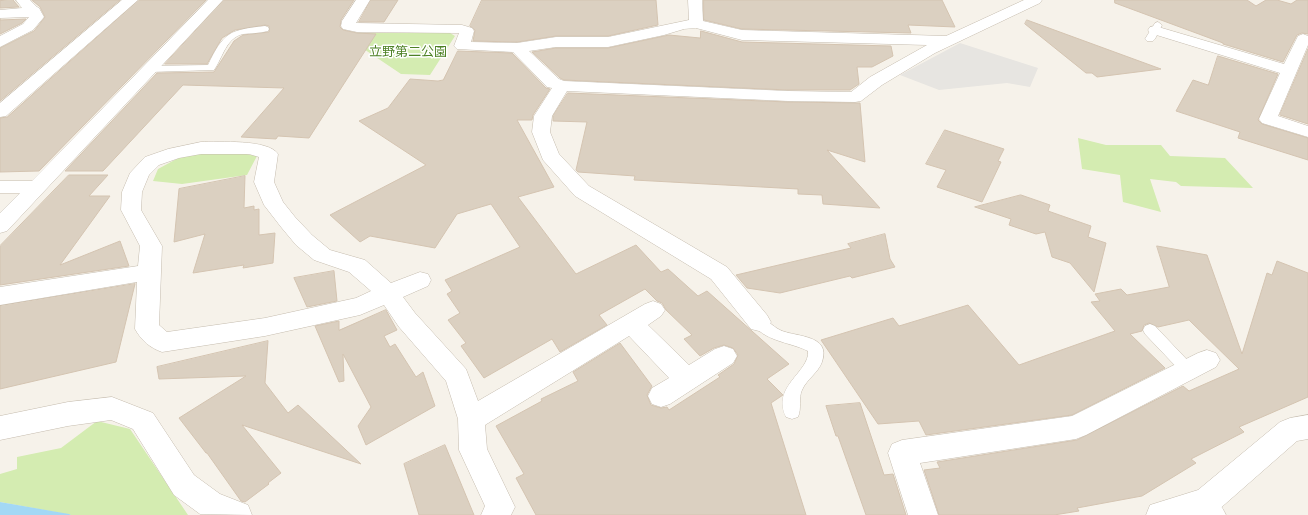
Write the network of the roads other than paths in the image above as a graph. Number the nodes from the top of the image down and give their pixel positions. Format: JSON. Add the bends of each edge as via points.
{"nodes":[{"id":1,"x":23,"y":0,"type":"edge"},
{"id":2,"x":131,"y":0,"type":"edge"},
{"id":3,"x":216,"y":0,"type":"edge"},
{"id":4,"x":363,"y":0,"type":"edge"},
{"id":5,"x":695,"y":0,"type":"edge"},
{"id":6,"x":1034,"y":0,"type":"edge"},
{"id":7,"x":34,"y":11,"type":"junction"},
{"id":8,"x":0,"y":14,"type":"edge"},
{"id":9,"x":696,"y":24,"type":"junction"},
{"id":10,"x":265,"y":30,"type":"dead end"},
{"id":11,"x":1154,"y":31,"type":"dead end"},
{"id":12,"x":1303,"y":39,"type":"dead end"},
{"id":13,"x":948,"y":41,"type":"junction"},
{"id":14,"x":0,"y":42,"type":"edge"},
{"id":15,"x":517,"y":48,"type":"junction"},
{"id":16,"x":150,"y":69,"type":"junction"},
{"id":17,"x":1290,"y":71,"type":"junction"},
{"id":18,"x":562,"y":86,"type":"junction"},
{"id":19,"x":0,"y":112,"type":"edge"},
{"id":20,"x":1308,"y":132,"type":"edge"},
{"id":21,"x":0,"y":187,"type":"edge"},
{"id":22,"x":38,"y":188,"type":"junction"},
{"id":23,"x":0,"y":226,"type":"edge"},
{"id":24,"x":149,"y":272,"type":"junction"},
{"id":25,"x":420,"y":280,"type":"dead end"},
{"id":26,"x":389,"y":294,"type":"junction"},
{"id":27,"x":0,"y":296,"type":"edge"},
{"id":28,"x":654,"y":310,"type":"dead end"},
{"id":29,"x":759,"y":322,"type":"joint"},
{"id":30,"x":631,"y":323,"type":"junction"},
{"id":31,"x":1150,"y":330,"type":"dead end"},
{"id":32,"x":724,"y":356,"type":"dead end"},
{"id":33,"x":1198,"y":365,"type":"joint"},
{"id":34,"x":686,"y":379,"type":"junction"},
{"id":35,"x":661,"y":396,"type":"dead end"},
{"id":36,"x":792,"y":412,"type":"dead end"},
{"id":37,"x":471,"y":419,"type":"junction"},
{"id":38,"x":1308,"y":427,"type":"edge"},
{"id":39,"x":0,"y":428,"type":"edge"},
{"id":40,"x":1211,"y":508,"type":"edge"},
{"id":41,"x":237,"y":515,"type":"edge"},
{"id":42,"x":496,"y":515,"type":"edge"},
{"id":43,"x":923,"y":515,"type":"edge"},
{"id":44,"x":1161,"y":515,"type":"edge"}],
"edges":[{"from":1,"to":7,"type":"street"},
{"from":2,"to":19,"type":"street"},
{"from":3,"to":16,"type":"street"},
{"from":4,"to":15,"type":"street","via":[[348,26],[462,28],[467,31],[462,46]]},
{"from":5,"to":9,"type":"street"},
{"from":6,"to":13,"type":"street"},
{"from":7,"to":8,"type":"street"},
{"from":7,"to":14,"type":"street","via":[[37,17],[28,26]]},
{"from":9,"to":13,"type":"street","via":[[742,35]]},
{"from":9,"to":15,"type":"street","via":[[608,42],[556,42]]},
{"from":10,"to":16,"type":"lane","via":[[240,32],[230,36],[211,68]]},
{"from":11,"to":17,"type":"street"},
{"from":12,"to":17,"type":"street"},
{"from":13,"to":18,"type":"street","via":[[876,81],[855,96],[788,96]]},
{"from":15,"to":18,"type":"street","via":[[553,83]]},
{"from":16,"to":22,"type":"street"},
{"from":17,"to":20,"type":"street","via":[[1268,119]]},
{"from":18,"to":29,"type":"street","via":[[543,116],[541,132],[550,156],[582,191],[719,273]]},
{"from":21,"to":22,"type":"street"},
{"from":22,"to":23,"type":"street"},
{"from":24,"to":26,"type":"street","via":[[148,329],[162,342],[264,327],[360,306]]},
{"from":24,"to":26,"type":"street","via":[[151,246],[131,210],[132,192],[140,173],[152,161],[175,153],[201,148],[250,148],[269,154],[264,182],[274,205],[304,240],[322,255],[357,266]]},
{"from":24,"to":27,"type":"street"},
{"from":25,"to":26,"type":"street"},
{"from":26,"to":37,"type":"street","via":[[407,320],[457,376]]},
{"from":28,"to":30,"type":"street"},
{"from":29,"to":36,"type":"lane","via":[[776,335],[799,340],[815,348],[813,367],[803,375],[793,392]]},
{"from":30,"to":34,"type":"street"},
{"from":30,"to":37,"type":"street"},
{"from":31,"to":33,"type":"lane"},
{"from":32,"to":34,"type":"street"},
{"from":33,"to":43,"type":"street","via":[[1076,427],[902,453]]},
{"from":34,"to":35,"type":"street"},
{"from":37,"to":42,"type":"street","via":[[473,450],[500,507]]},
{"from":38,"to":40,"type":"street","via":[[1290,430]]},
{"from":39,"to":41,"type":"street","via":[[112,408],[143,421],[184,485],[210,504]]},
{"from":40,"to":44,"type":"street"}]}
